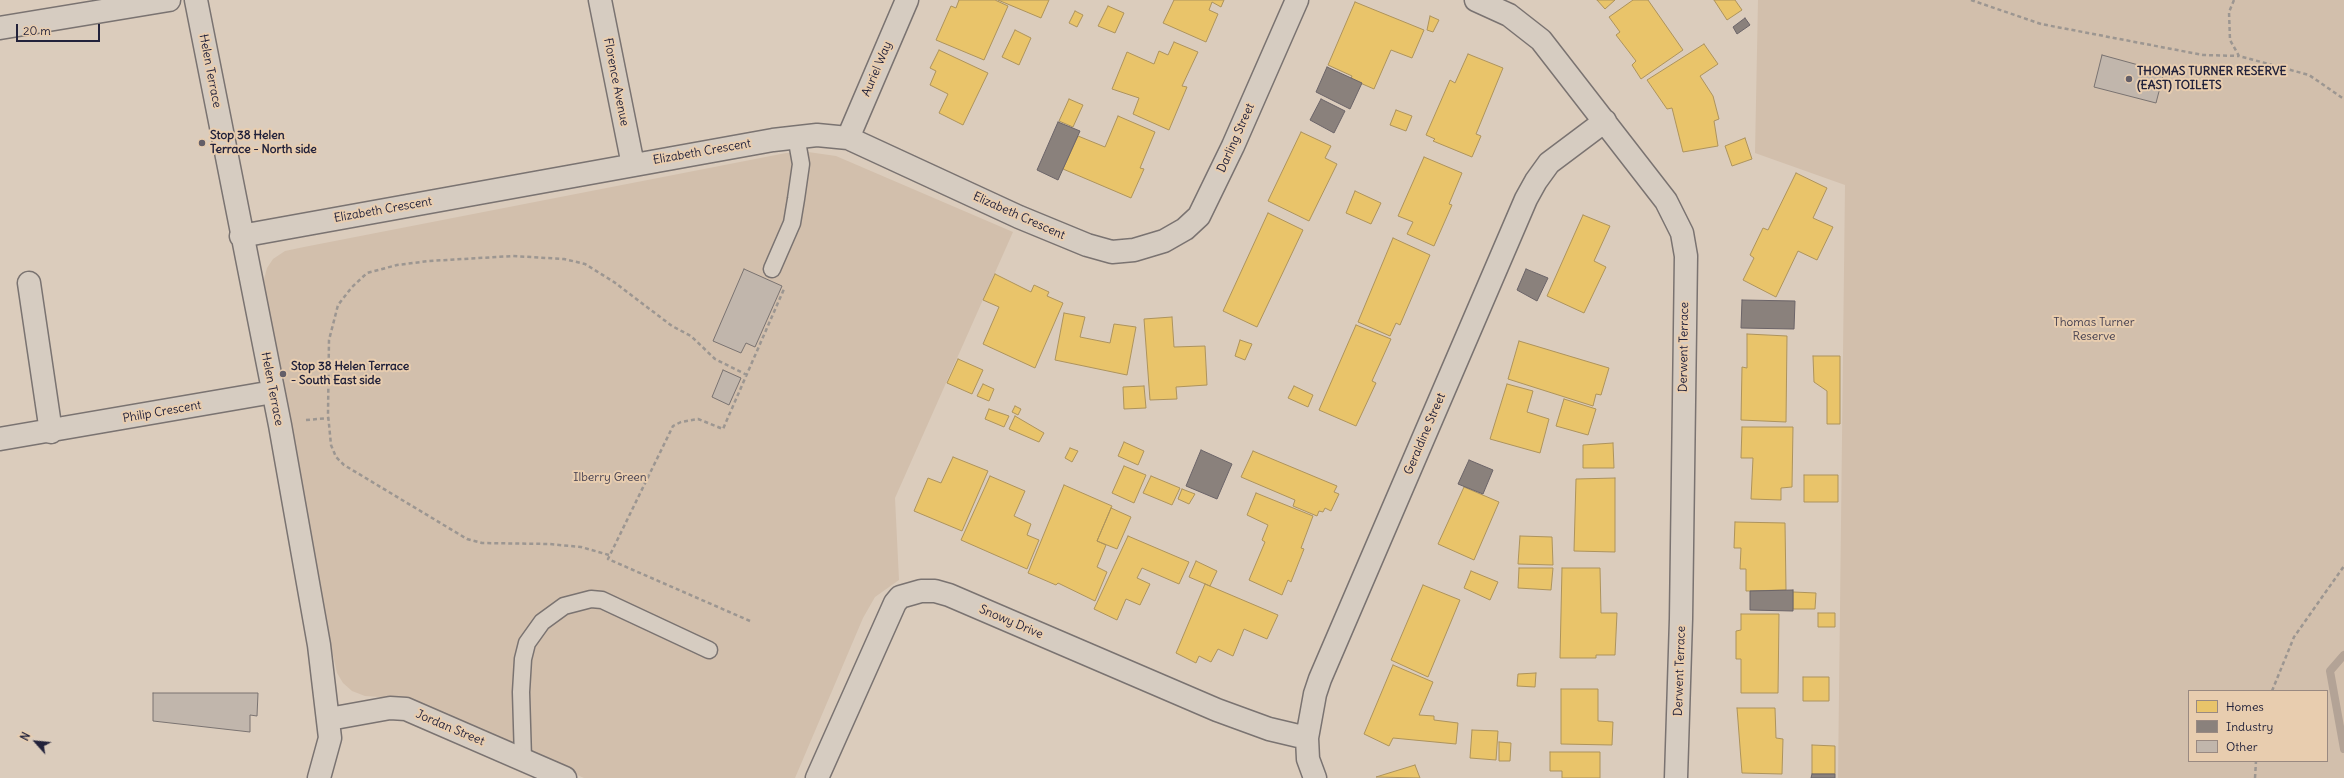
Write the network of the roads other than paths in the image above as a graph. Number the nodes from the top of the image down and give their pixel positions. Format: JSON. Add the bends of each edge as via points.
{"nodes":[{"id":1,"x":169,"y":0,"type":"edge"},
{"id":2,"x":196,"y":0,"type":"edge"},
{"id":3,"x":600,"y":0,"type":"edge"},
{"id":4,"x":907,"y":0,"type":"edge"},
{"id":5,"x":1297,"y":0,"type":"edge"},
{"id":6,"x":1476,"y":0,"type":"edge"},
{"id":7,"x":0,"y":28,"type":"edge"},
{"id":8,"x":1605,"y":121,"type":"junction"},
{"id":9,"x":796,"y":136,"type":"junction"},
{"id":10,"x":848,"y":138,"type":"junction"},
{"id":11,"x":633,"y":165,"type":"junction"},
{"id":12,"x":241,"y":236,"type":"junction"},
{"id":13,"x":1144,"y":248,"type":"joint"},
{"id":14,"x":772,"y":269,"type":"dead end"},
{"id":15,"x":29,"y":282,"type":"dead end"},
{"id":16,"x":273,"y":392,"type":"junction"},
{"id":17,"x":51,"y":432,"type":"junction"},
{"id":18,"x":0,"y":439,"type":"edge"},
{"id":19,"x":709,"y":650,"type":"dead end"},
{"id":20,"x":329,"y":719,"type":"junction"},
{"id":21,"x":1307,"y":738,"type":"junction"},
{"id":22,"x":523,"y":760,"type":"junction"},
{"id":23,"x":319,"y":778,"type":"edge"},
{"id":24,"x":566,"y":778,"type":"edge"},
{"id":25,"x":817,"y":778,"type":"edge"},
{"id":26,"x":1315,"y":778,"type":"edge"},
{"id":27,"x":1676,"y":778,"type":"edge"}],
"edges":[{"from":1,"to":7,"type":"street"},
{"from":2,"to":12,"type":"street","name":"Helen Terrace"},
{"from":3,"to":11,"type":"street","name":"Florence Avenue"},
{"from":4,"to":10,"type":"street","name":"Auriel Way"},
{"from":5,"to":13,"type":"street","name":"Darling Street","via":[[1233,146],[1199,216],[1186,228],[1164,241]]},
{"from":6,"to":8,"type":"street","name":"Derwent Terrace","via":[[1509,15],[1533,32]]},
{"from":8,"to":21,"type":"street","name":"Geraldine Street","via":[[1549,163],[1526,199],[1320,679]]},
{"from":8,"to":27,"type":"street","name":"Derwent Terrace","via":[[1673,212],[1682,233],[1686,256]]},
{"from":9,"to":10,"type":"street","name":"Elizabeth Crescent","via":[[826,135]]},
{"from":9,"to":11,"type":"street","name":"Elizabeth Crescent"},
{"from":9,"to":14,"type":"lane","via":[[801,164],[792,223]]},
{"from":10,"to":13,"type":"street","name":"Elizabeth Crescent","via":[[1019,218],[1079,242],[1112,252]]},
{"from":11,"to":12,"type":"street","name":"Elizabeth Crescent"},
{"from":12,"to":16,"type":"street","name":"Helen Terrace"},
{"from":15,"to":17,"type":"street"},
{"from":16,"to":17,"type":"street","name":"Philip Crescent"},
{"from":16,"to":20,"type":"street","name":"Helen Terrace","via":[[299,528]]},
{"from":17,"to":18,"type":"street","name":"Philip Crescent"},
{"from":19,"to":22,"type":"lane","via":[[602,600],[591,599],[564,606],[542,622],[527,643],[523,659],[521,692]]},
{"from":20,"to":22,"type":"street","name":"Jordan Street","via":[[390,708],[406,710]]},
{"from":20,"to":23,"type":"street","name":"Helen Terrace","via":[[330,738]]},
{"from":21,"to":25,"type":"street","name":"Snowy Drive","via":[[1250,723],[949,596],[935,591],[921,591],[900,597],[895,603]]},
{"from":21,"to":26,"type":"street","name":"Geraldine Street","via":[[1308,759]]},
{"from":22,"to":24,"type":"street","name":"Jordan Street"}]}
